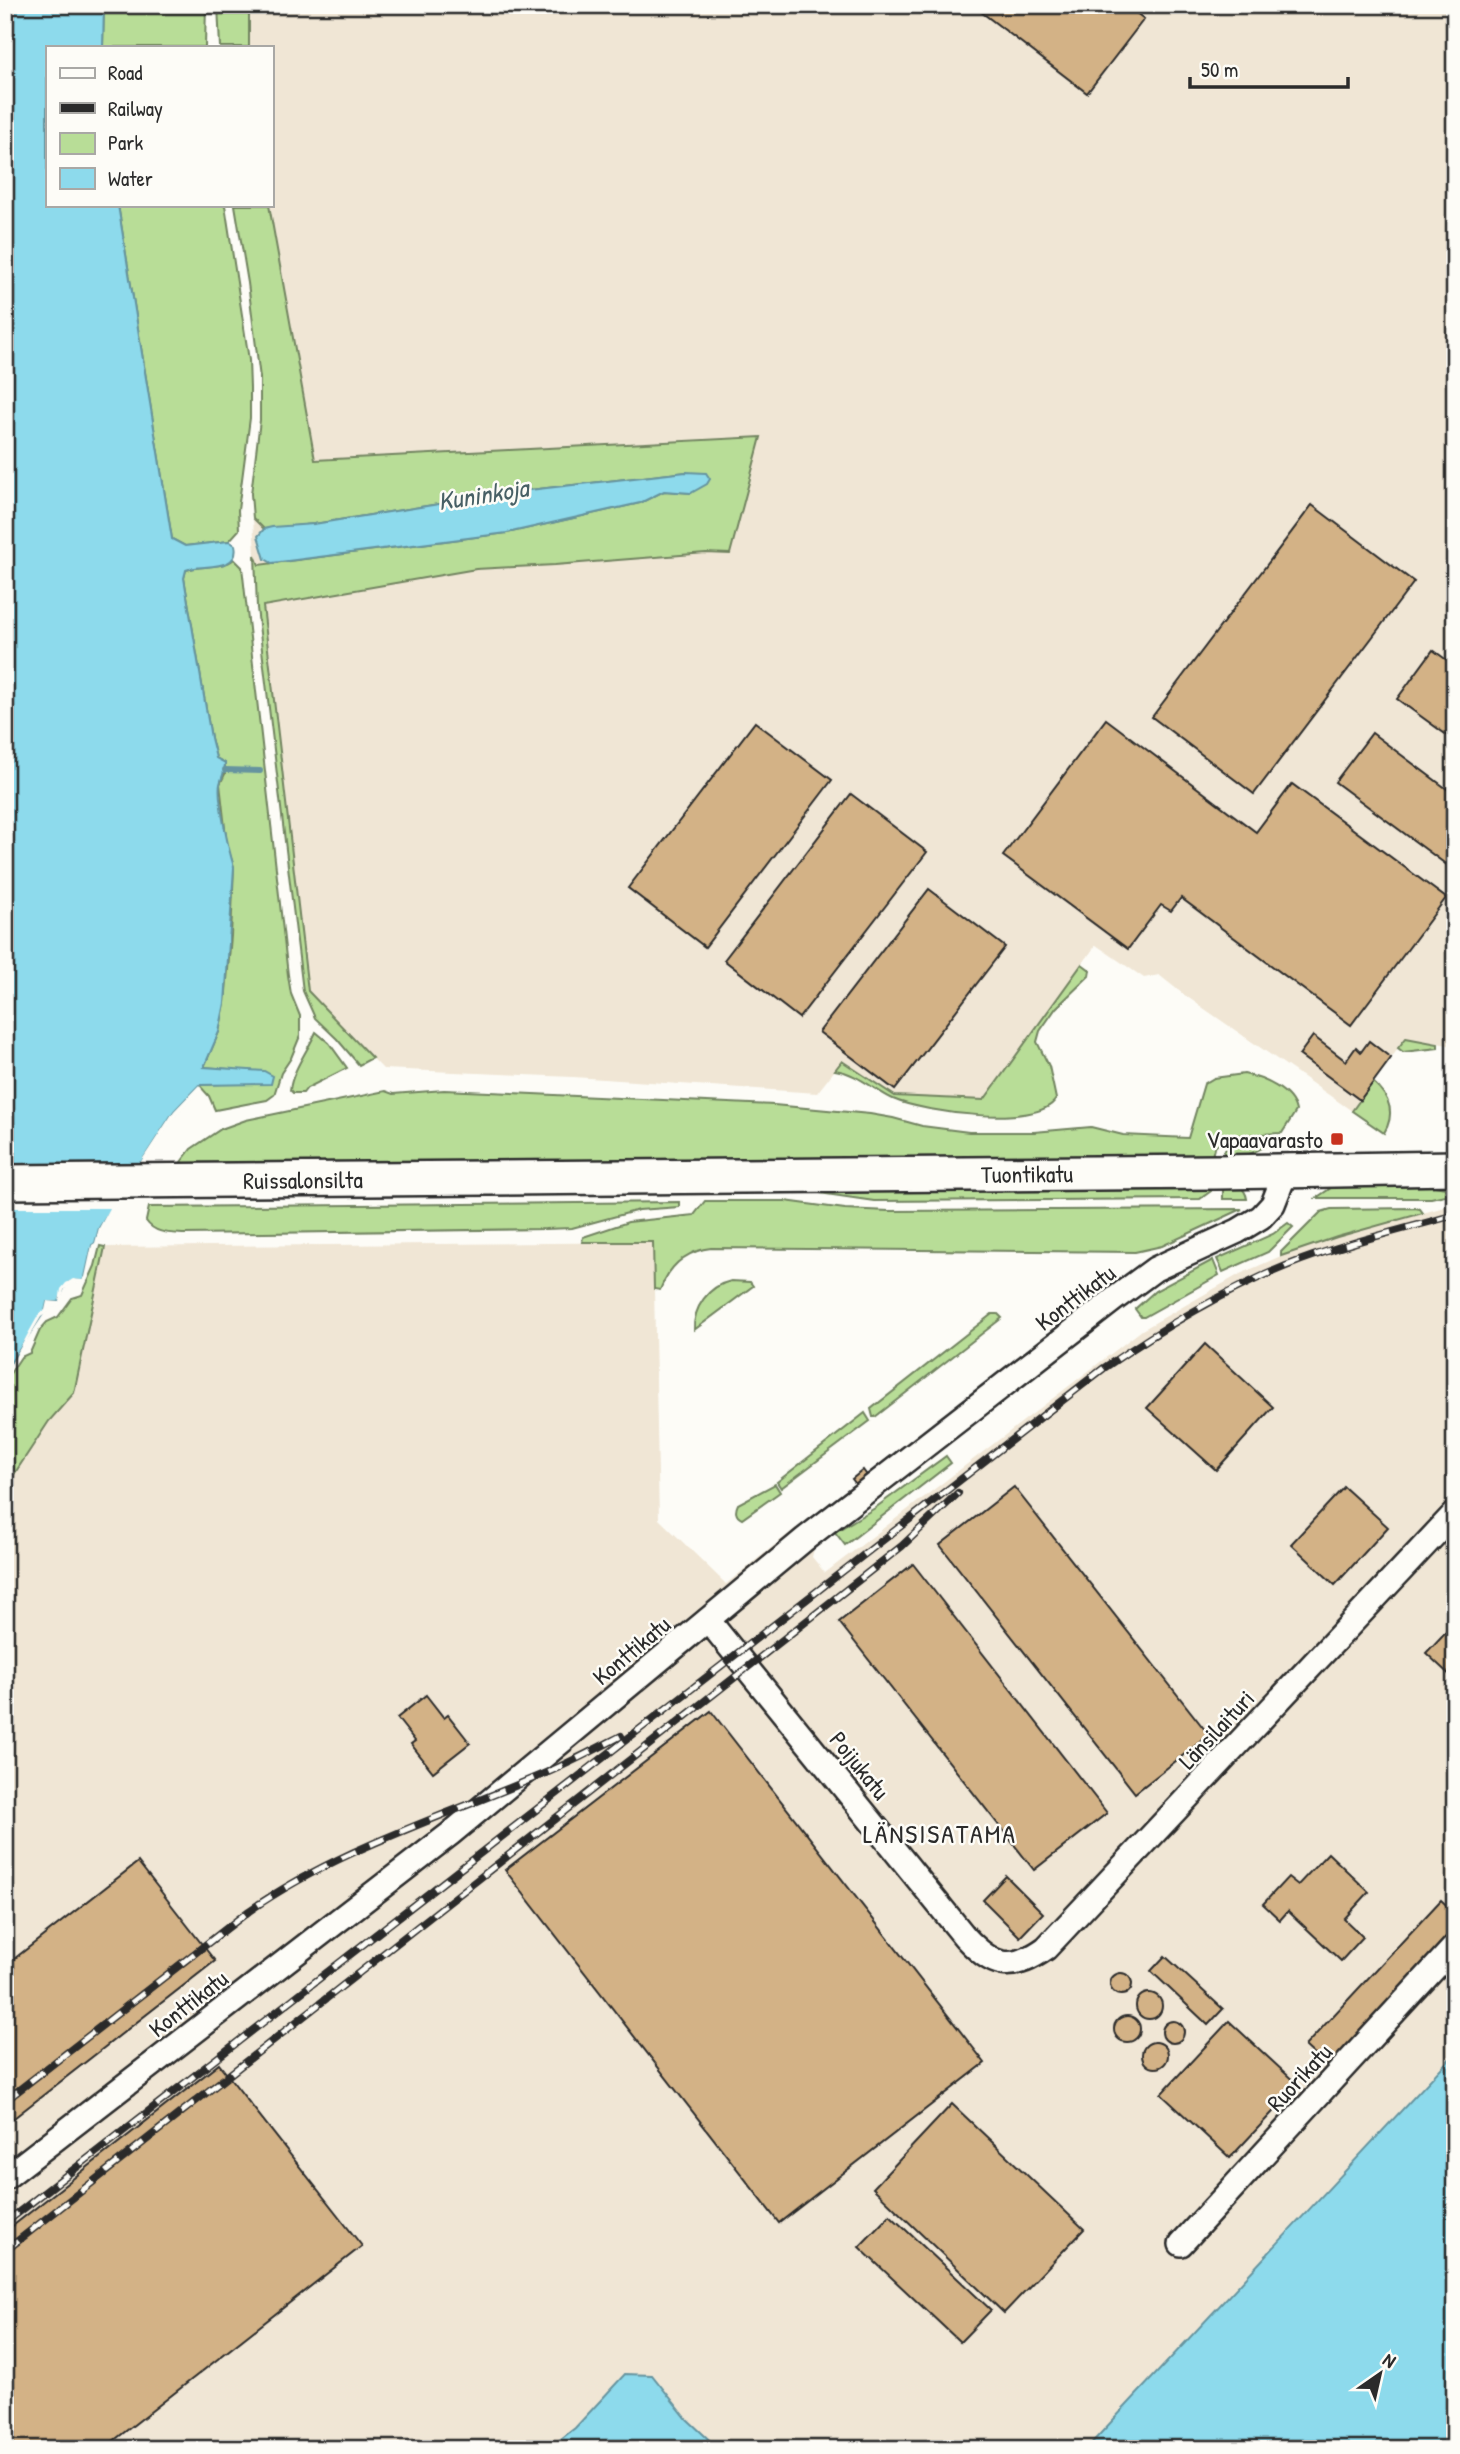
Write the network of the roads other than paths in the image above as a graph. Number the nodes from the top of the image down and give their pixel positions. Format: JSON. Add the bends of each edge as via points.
{"nodes":[{"id":1,"x":1455,"y":1168,"type":"edge"},
{"id":2,"x":1286,"y":1171,"type":"junction"},
{"id":3,"x":600,"y":1177,"type":"joint"},
{"id":4,"x":5,"y":1182,"type":"edge"},
{"id":5,"x":1455,"y":1513,"type":"edge"},
{"id":6,"x":708,"y":1620,"type":"junction"},
{"id":7,"x":1455,"y":1946,"type":"edge"},
{"id":8,"x":1006,"y":1964,"type":"joint"},
{"id":9,"x":5,"y":2178,"type":"edge"},
{"id":10,"x":1181,"y":2244,"type":"dead end"}],
"edges":[{"from":1,"to":2,"type":"street","name":"Tuontikatu"},
{"from":2,"to":3,"type":"street","name":"Tuontikatu"},
{"from":2,"to":6,"type":"street","name":"Konttikatu","via":[[1273,1204],[1261,1217],[1155,1269],[805,1539]]},
{"from":3,"to":4,"type":"street","name":"Ruissalonsilta"},
{"from":5,"to":8,"type":"street","name":"Länsilaituri","via":[[1046,1948],[1029,1960]]},
{"from":6,"to":8,"type":"street","name":"Poijukatu","via":[[965,1937],[986,1958]]},
{"from":6,"to":9,"type":"street","name":"Konttikatu","via":[[450,1834]]},
{"from":7,"to":10,"type":"street","name":"Ruorikatu"}]}
